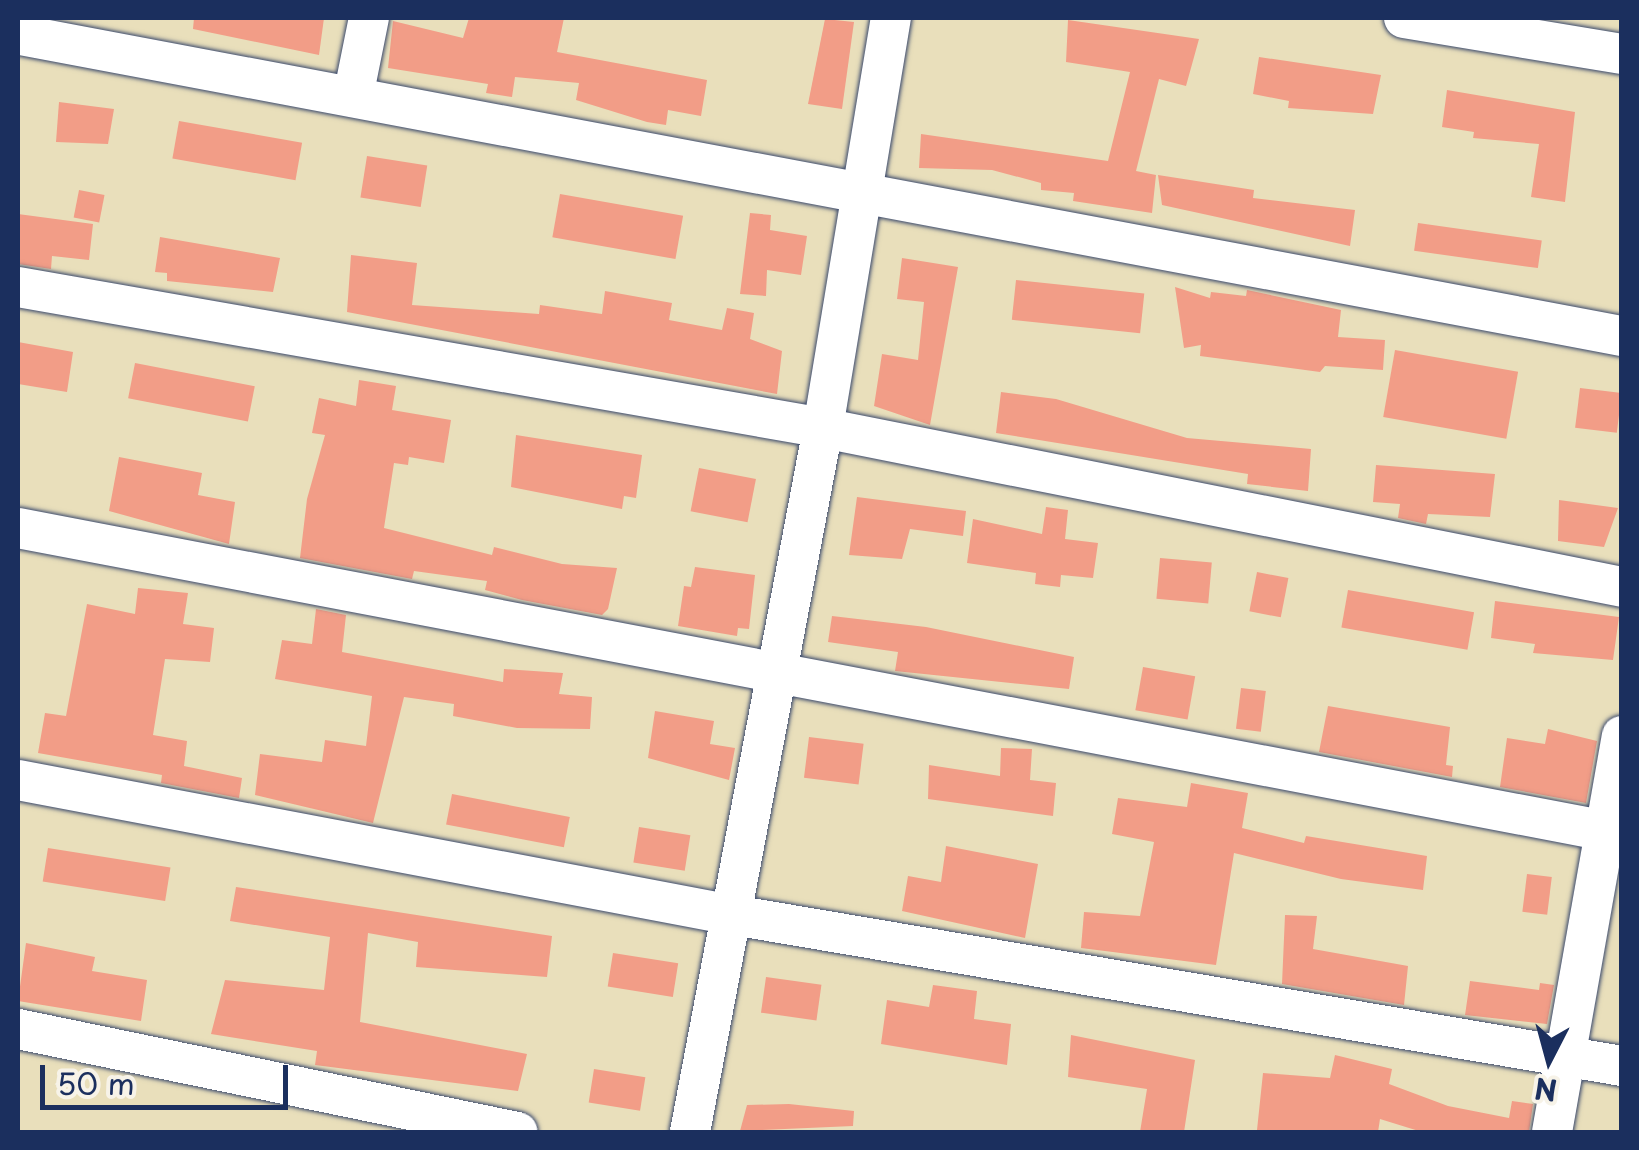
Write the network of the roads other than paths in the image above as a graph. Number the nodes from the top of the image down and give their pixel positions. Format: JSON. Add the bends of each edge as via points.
{"nodes":[{"id":1,"x":369,"y":18,"type":"edge"},
{"id":2,"x":890,"y":18,"type":"edge"},
{"id":3,"x":1404,"y":18,"type":"edge"},
{"id":4,"x":21,"y":35,"type":"edge"},
{"id":5,"x":1622,"y":54,"type":"edge"},
{"id":6,"x":353,"y":97,"type":"junction"},
{"id":7,"x":860,"y":188,"type":"junction"},
{"id":8,"x":18,"y":287,"type":"edge"},
{"id":9,"x":1622,"y":336,"type":"edge"},
{"id":10,"x":823,"y":428,"type":"junction"},
{"id":11,"x":18,"y":528,"type":"edge"},
{"id":12,"x":1622,"y":587,"type":"edge"},
{"id":13,"x":776,"y":670,"type":"junction"},
{"id":14,"x":1622,"y":736,"type":"edge"},
{"id":15,"x":18,"y":780,"type":"edge"},
{"id":16,"x":1613,"y":832,"type":"edge"},
{"id":17,"x":727,"y":914,"type":"junction"},
{"id":18,"x":18,"y":1029,"type":"edge"},
{"id":19,"x":1566,"y":1055,"type":"junction"},
{"id":20,"x":1622,"y":1066,"type":"edge"},
{"id":21,"x":517,"y":1132,"type":"edge"},
{"id":22,"x":690,"y":1132,"type":"edge"},
{"id":23,"x":1552,"y":1132,"type":"edge"}],
"edges":[{"from":1,"to":6,"type":"street"},
{"from":2,"to":7,"type":"street"},
{"from":3,"to":5,"type":"street"},
{"from":4,"to":6,"type":"street"},
{"from":6,"to":7,"type":"street"},
{"from":7,"to":9,"type":"street"},
{"from":7,"to":10,"type":"street"},
{"from":8,"to":10,"type":"street"},
{"from":10,"to":12,"type":"street"},
{"from":10,"to":13,"type":"street"},
{"from":11,"to":13,"type":"street"},
{"from":13,"to":16,"type":"street"},
{"from":13,"to":17,"type":"street"},
{"from":14,"to":16,"type":"street"},
{"from":15,"to":17,"type":"street"},
{"from":16,"to":19,"type":"street"},
{"from":17,"to":19,"type":"street"},
{"from":17,"to":22,"type":"street"},
{"from":18,"to":21,"type":"street"},
{"from":19,"to":20,"type":"street"},
{"from":19,"to":23,"type":"street"}]}
